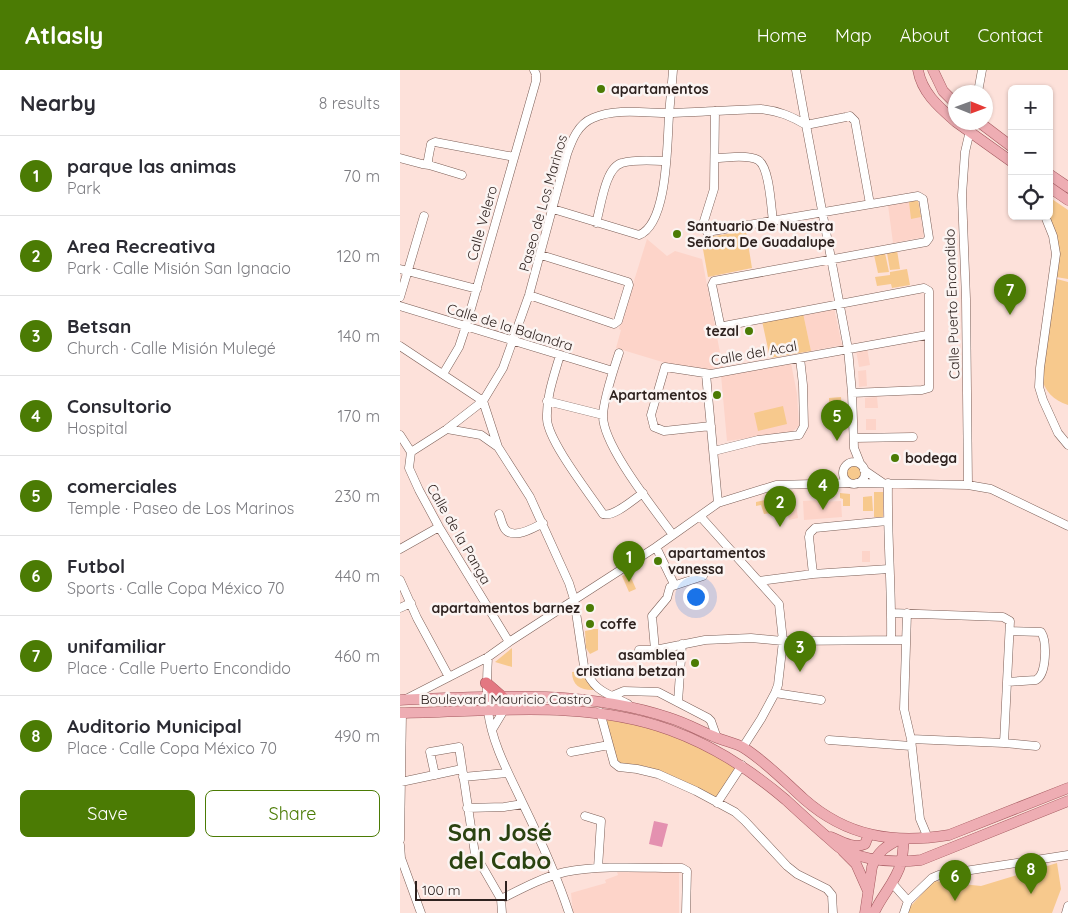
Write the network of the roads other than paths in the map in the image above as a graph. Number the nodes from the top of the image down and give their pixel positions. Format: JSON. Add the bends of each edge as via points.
{"nodes":[{"id":1,"x":673,"y":70,"type":"edge"},
{"id":2,"x":796,"y":70,"type":"edge"},
{"id":3,"x":918,"y":70,"type":"edge"},
{"id":4,"x":933,"y":70,"type":"edge"},
{"id":5,"x":982,"y":70,"type":"edge"},
{"id":6,"x":535,"y":72,"type":"edge"},
{"id":7,"x":979,"y":85,"type":"edge"},
{"id":8,"x":948,"y":96,"type":"edge"},
{"id":9,"x":715,"y":111,"type":"junction"},
{"id":10,"x":669,"y":113,"type":"junction"},
{"id":11,"x":948,"y":115,"type":"edge"},
{"id":12,"x":806,"y":125,"type":"junction"},
{"id":13,"x":970,"y":130,"type":"edge"},
{"id":14,"x":975,"y":130,"type":"edge"},
{"id":15,"x":990,"y":130,"type":"edge"},
{"id":16,"x":1008,"y":144,"type":"edge"},
{"id":17,"x":514,"y":157,"type":"junction"},
{"id":18,"x":400,"y":158,"type":"edge"},
{"id":19,"x":715,"y":158,"type":"junction"},
{"id":20,"x":1008,"y":159,"type":"edge"},
{"id":21,"x":666,"y":161,"type":"junction"},
{"id":22,"x":430,"y":164,"type":"junction"},
{"id":23,"x":462,"y":175,"type":"dead end"},
{"id":24,"x":1051,"y":175,"type":"edge"},
{"id":25,"x":1068,"y":186,"type":"edge"},
{"id":26,"x":1053,"y":190,"type":"edge"},
{"id":27,"x":1068,"y":200,"type":"edge"},
{"id":28,"x":870,"y":204,"type":"junction"},
{"id":29,"x":553,"y":209,"type":"junction"},
{"id":30,"x":822,"y":212,"type":"junction"},
{"id":31,"x":424,"y":216,"type":"dead end"},
{"id":32,"x":1046,"y":220,"type":"edge"},
{"id":33,"x":773,"y":221,"type":"junction"},
{"id":34,"x":596,"y":222,"type":"junction"},
{"id":35,"x":541,"y":255,"type":"junction"},
{"id":36,"x":832,"y":259,"type":"junction"},
{"id":37,"x":404,"y":270,"type":"edge"},
{"id":38,"x":477,"y":289,"type":"junction"},
{"id":39,"x":529,"y":295,"type":"junction"},
{"id":40,"x":400,"y":297,"type":"edge"},
{"id":41,"x":840,"y":304,"type":"junction"},
{"id":42,"x":400,"y":306,"type":"edge"},
{"id":43,"x":466,"y":326,"type":"junction"},
{"id":44,"x":929,"y":332,"type":"junction"},
{"id":45,"x":513,"y":341,"type":"junction"},
{"id":46,"x":400,"y":346,"type":"edge"},
{"id":47,"x":848,"y":349,"type":"junction"},
{"id":48,"x":619,"y":353,"type":"dead end"},
{"id":49,"x":560,"y":355,"type":"junction"},
{"id":50,"x":800,"y":358,"type":"junction"},
{"id":51,"x":613,"y":371,"type":"junction"},
{"id":52,"x":443,"y":374,"type":"junction"},
{"id":53,"x":706,"y":374,"type":"junction"},
{"id":54,"x":852,"y":393,"type":"junction"},
{"id":55,"x":483,"y":401,"type":"junction"},
{"id":56,"x":547,"y":401,"type":"junction"},
{"id":57,"x":603,"y":415,"type":"junction"},
{"id":58,"x":711,"y":426,"type":"junction"},
{"id":59,"x":447,"y":429,"type":"junction"},
{"id":60,"x":913,"y":437,"type":"dead end"},
{"id":61,"x":854,"y":438,"type":"junction"},
{"id":62,"x":402,"y":440,"type":"edge"},
{"id":63,"x":1068,"y":445,"type":"edge"},
{"id":64,"x":498,"y":447,"type":"junction"},
{"id":65,"x":854,"y":448,"type":"junction"},
{"id":66,"x":714,"y":451,"type":"junction"},
{"id":67,"x":411,"y":452,"type":"junction"},
{"id":68,"x":848,"y":463,"type":"junction"},
{"id":69,"x":862,"y":466,"type":"junction"},
{"id":70,"x":843,"y":471,"type":"junction"},
{"id":71,"x":828,"y":483,"type":"junction"},
{"id":72,"x":853,"y":483,"type":"junction"},
{"id":73,"x":885,"y":483,"type":"junction"},
{"id":74,"x":968,"y":485,"type":"junction"},
{"id":75,"x":643,"y":493,"type":"junction"},
{"id":76,"x":718,"y":503,"type":"junction"},
{"id":77,"x":499,"y":514,"type":"dead end"},
{"id":78,"x":700,"y":516,"type":"junction"},
{"id":79,"x":887,"y":521,"type":"junction"},
{"id":80,"x":542,"y":523,"type":"junction"},
{"id":81,"x":1068,"y":526,"type":"edge"},
{"id":82,"x":439,"y":527,"type":"junction"},
{"id":83,"x":673,"y":535,"type":"junction"},
{"id":84,"x":656,"y":547,"type":"junction"},
{"id":85,"x":400,"y":549,"type":"edge"},
{"id":86,"x":889,"y":569,"type":"junction"},
{"id":87,"x":813,"y":574,"type":"junction"},
{"id":88,"x":703,"y":576,"type":"dead end"},
{"id":89,"x":400,"y":580,"type":"edge"},
{"id":90,"x":759,"y":581,"type":"junction"},
{"id":91,"x":674,"y":584,"type":"junction"},
{"id":92,"x":574,"y":599,"type":"junction"},
{"id":93,"x":411,"y":604,"type":"junction"},
{"id":94,"x":400,"y":608,"type":"edge"},
{"id":95,"x":891,"y":613,"type":"junction"},
{"id":96,"x":907,"y":613,"type":"junction"},
{"id":97,"x":1010,"y":631,"type":"junction"},
{"id":98,"x":890,"y":640,"type":"junction"},
{"id":99,"x":905,"y":640,"type":"junction"},
{"id":100,"x":783,"y":641,"type":"junction"},
{"id":101,"x":509,"y":642,"type":"junction"},
{"id":102,"x":682,"y":644,"type":"junction"},
{"id":103,"x":639,"y":650,"type":"dead end"},
{"id":104,"x":655,"y":650,"type":"junction"},
{"id":105,"x":488,"y":657,"type":"junction"},
{"id":106,"x":449,"y":677,"type":"junction"},
{"id":107,"x":1007,"y":682,"type":"junction"},
{"id":108,"x":486,"y":683,"type":"junction"},
{"id":109,"x":775,"y":693,"type":"junction"},
{"id":110,"x":612,"y":696,"type":"junction"},
{"id":111,"x":487,"y":697,"type":"junction"},
{"id":112,"x":502,"y":697,"type":"junction"},
{"id":113,"x":402,"y":700,"type":"edge"},
{"id":114,"x":821,"y":700,"type":"dead end"},
{"id":115,"x":678,"y":702,"type":"junction"},
{"id":116,"x":635,"y":708,"type":"junction"},
{"id":117,"x":504,"y":710,"type":"junction"},
{"id":118,"x":488,"y":711,"type":"junction"},
{"id":119,"x":600,"y":712,"type":"junction"},
{"id":120,"x":401,"y":713,"type":"edge"},
{"id":121,"x":492,"y":730,"type":"junction"},
{"id":122,"x":717,"y":738,"type":"junction"},
{"id":123,"x":829,"y":740,"type":"dead end"},
{"id":124,"x":911,"y":743,"type":"junction"},
{"id":125,"x":1004,"y":743,"type":"junction"},
{"id":126,"x":609,"y":745,"type":"junction"},
{"id":127,"x":1036,"y":746,"type":"dead end"},
{"id":128,"x":743,"y":747,"type":"junction"},
{"id":129,"x":571,"y":752,"type":"dead end"},
{"id":130,"x":742,"y":765,"type":"junction"},
{"id":131,"x":462,"y":773,"type":"junction"},
{"id":132,"x":507,"y":773,"type":"junction"},
{"id":133,"x":435,"y":775,"type":"junction"},
{"id":134,"x":401,"y":782,"type":"junction"},
{"id":135,"x":1068,"y":788,"type":"edge"},
{"id":136,"x":1068,"y":801,"type":"edge"},
{"id":137,"x":717,"y":803,"type":"junction"},
{"id":138,"x":523,"y":804,"type":"junction"},
{"id":139,"x":466,"y":808,"type":"junction"},
{"id":140,"x":585,"y":816,"type":"dead end"},
{"id":141,"x":821,"y":832,"type":"junction"},
{"id":142,"x":869,"y":834,"type":"junction"},
{"id":143,"x":928,"y":838,"type":"junction"},
{"id":144,"x":902,"y":839,"type":"junction"},
{"id":145,"x":400,"y":840,"type":"edge"},
{"id":146,"x":400,"y":845,"type":"edge"},
{"id":147,"x":842,"y":850,"type":"junction"},
{"id":148,"x":1068,"y":855,"type":"edge"},
{"id":149,"x":400,"y":858,"type":"edge"},
{"id":150,"x":874,"y":860,"type":"junction"},
{"id":151,"x":902,"y":862,"type":"junction"},
{"id":152,"x":598,"y":868,"type":"junction"},
{"id":153,"x":554,"y":875,"type":"junction"},
{"id":154,"x":892,"y":884,"type":"junction"},
{"id":155,"x":868,"y":892,"type":"junction"},
{"id":156,"x":501,"y":899,"type":"junction"},
{"id":157,"x":908,"y":901,"type":"junction"},
{"id":158,"x":1068,"y":906,"type":"edge"},
{"id":159,"x":421,"y":913,"type":"edge"},
{"id":160,"x":502,"y":913,"type":"edge"},
{"id":161,"x":569,"y":913,"type":"edge"},
{"id":162,"x":686,"y":913,"type":"edge"},
{"id":163,"x":833,"y":913,"type":"edge"},
{"id":164,"x":865,"y":913,"type":"edge"},
{"id":165,"x":874,"y":913,"type":"edge"},
{"id":166,"x":904,"y":913,"type":"edge"},
{"id":167,"x":1066,"y":913,"type":"edge"}],
"edges":[{"from":1,"to":10,"type":"street"},
{"from":2,"to":12,"type":"street"},
{"from":3,"to":11,"type":"main road","via":[[928,94]]},
{"from":4,"to":8,"type":"main road"},
{"from":5,"to":7,"type":"street"},
{"from":6,"to":17,"type":"street","name":"Calle Velero","via":[[536,81]]},
{"from":9,"to":10,"type":"street","name":"Paseo de Los Marinos"},
{"from":9,"to":12,"type":"street","name":"Paseo de Los Marinos","via":[[776,110]]},
{"from":9,"to":19,"type":"street"},
{"from":10,"to":21,"type":"street"},
{"from":10,"to":29,"type":"street","name":"Paseo de Los Marinos","via":[[619,112],[591,118],[581,126],[573,137]]},
{"from":12,"to":28,"type":"street","via":[[853,118]]},
{"from":12,"to":30,"type":"street"},
{"from":13,"to":74,"type":"street","name":"Calle Puerto Encondido","via":[[962,195]]},
{"from":14,"to":20,"type":"main road"},
{"from":15,"to":16,"type":"main road"},
{"from":17,"to":22,"type":"street","via":[[435,142],[430,148]]},
{"from":17,"to":38,"type":"street","name":"Calle Velero"},
{"from":18,"to":22,"type":"street"},
{"from":19,"to":33,"type":"street","via":[[750,158],[763,165]]},
{"from":19,"to":33,"type":"street","via":[[714,189],[704,226],[707,232]]},
{"from":21,"to":34,"type":"street","via":[[630,162],[615,166]]},
{"from":21,"to":34,"type":"street","via":[[665,183],[656,217],[642,234]]},
{"from":22,"to":23,"type":"street"},
{"from":24,"to":25,"type":"main road"},
{"from":26,"to":27,"type":"main road"},
{"from":28,"to":30,"type":"street"},
{"from":28,"to":36,"type":"street","via":[[920,196],[928,240]]},
{"from":29,"to":34,"type":"street"},
{"from":29,"to":35,"type":"street","name":"Paseo de Los Marinos"},
{"from":30,"to":33,"type":"street"},
{"from":30,"to":36,"type":"street"},
{"from":31,"to":37,"type":"street"},
{"from":32,"to":63,"type":"street","via":[[1056,254],[1039,387],[1058,433]]},
{"from":35,"to":39,"type":"street","name":"Paseo de Los Marinos"},
{"from":35,"to":39,"type":"street","via":[[628,282],[629,285],[618,321],[614,324]]},
{"from":36,"to":41,"type":"street"},
{"from":36,"to":41,"type":"street","via":[[714,281],[718,322],[724,326]]},
{"from":37,"to":38,"type":"street"},
{"from":37,"to":40,"type":"street"},
{"from":38,"to":43,"type":"street","name":"Calle Velero"},
{"from":39,"to":45,"type":"street","name":"Paseo de Los Marinos"},
{"from":41,"to":44,"type":"street","via":[[926,288],[929,291]]},
{"from":41,"to":47,"type":"street"},
{"from":42,"to":43,"type":"street","name":"Calle de la Balandra"},
{"from":43,"to":45,"type":"street","name":"Calle de la Balandra"},
{"from":43,"to":52,"type":"street","name":"Calle Velero","via":[[459,347]]},
{"from":44,"to":47,"type":"street","name":"Calle del Acal"},
{"from":44,"to":54,"type":"street","via":[[929,388]]},
{"from":45,"to":49,"type":"street","name":"Calle de la Balandra"},
{"from":45,"to":55,"type":"street","name":"Paseo de Los Marinos","via":[[503,368]]},
{"from":46,"to":52,"type":"street"},
{"from":47,"to":50,"type":"street","name":"Calle del Acal"},
{"from":47,"to":54,"type":"street"},
{"from":48,"to":51,"type":"street"},
{"from":49,"to":51,"type":"street","name":"Calle de la Balandra"},
{"from":49,"to":56,"type":"street"},
{"from":50,"to":53,"type":"street","name":"Calle del Acal"},
{"from":50,"to":66,"type":"street","via":[[804,426],[799,435],[758,440]]},
{"from":51,"to":57,"type":"street"},
{"from":52,"to":55,"type":"street"},
{"from":53,"to":58,"type":"street"},
{"from":53,"to":58,"type":"street","name":"Calle del Acal","via":[[665,367],[651,420],[661,431]]},
{"from":54,"to":61,"type":"street"},
{"from":55,"to":59,"type":"street","name":"Paseo de Los Marinos"},
{"from":55,"to":64,"type":"street"},
{"from":56,"to":57,"type":"street"},
{"from":56,"to":75,"type":"street","via":[[547,421],[552,438],[603,514],[612,514]]},
{"from":57,"to":75,"type":"street","via":[[611,444]]},
{"from":58,"to":66,"type":"street"},
{"from":59,"to":64,"type":"street","via":[[481,435]]},
{"from":59,"to":67,"type":"street","name":"Paseo de Los Marinos"},
{"from":60,"to":61,"type":"street"},
{"from":61,"to":65,"type":"street"},
{"from":62,"to":67,"type":"street","name":"Calle de la Panga"},
{"from":64,"to":80,"type":"street","via":[[530,497]]},
{"from":65,"to":68,"type":"street"},
{"from":65,"to":69,"type":"street"},
{"from":66,"to":76,"type":"street"},
{"from":67,"to":82,"type":"street","name":"Calle de la Panga","via":[[409,468]]},
{"from":68,"to":69,"type":"street","via":[[856,462]]},
{"from":68,"to":70,"type":"street"},
{"from":69,"to":72,"type":"street","via":[[864,476]]},
{"from":69,"to":73,"type":"street"},
{"from":70,"to":71,"type":"street"},
{"from":70,"to":72,"type":"street","via":[[845,479]]},
{"from":71,"to":72,"type":"street"},
{"from":71,"to":76,"type":"street","via":[[776,485]]},
{"from":72,"to":73,"type":"street"},
{"from":73,"to":74,"type":"street"},
{"from":73,"to":79,"type":"street"},
{"from":74,"to":81,"type":"street","via":[[1001,493]]},
{"from":75,"to":83,"type":"street"},
{"from":76,"to":78,"type":"street"},
{"from":77,"to":80,"type":"street","via":[[505,530],[510,533],[519,533]]},
{"from":78,"to":83,"type":"street"},
{"from":78,"to":90,"type":"street"},
{"from":79,"to":86,"type":"street"},
{"from":79,"to":87,"type":"street","via":[[815,528],[809,537]]},
{"from":80,"to":92,"type":"street"},
{"from":82,"to":85,"type":"street"},
{"from":82,"to":101,"type":"street","name":"Calle de la Panga"},
{"from":83,"to":84,"type":"street"},
{"from":84,"to":91,"type":"street"},
{"from":84,"to":92,"type":"street"},
{"from":86,"to":87,"type":"street"},
{"from":86,"to":95,"type":"street"},
{"from":87,"to":90,"type":"street"},
{"from":88,"to":91,"type":"street"},
{"from":89,"to":93,"type":"street"},
{"from":90,"to":100,"type":"street","via":[[779,604]]},
{"from":91,"to":104,"type":"street","via":[[652,616]]},
{"from":92,"to":101,"type":"street"},
{"from":92,"to":110,"type":"street","via":[[587,674],[600,692]]},
{"from":93,"to":94,"type":"street"},
{"from":93,"to":106,"type":"street"},
{"from":95,"to":96,"type":"street"},
{"from":95,"to":98,"type":"street"},
{"from":96,"to":97,"type":"street","via":[[1003,617],[1010,622]]},
{"from":96,"to":99,"type":"street"},
{"from":97,"to":107,"type":"street"},
{"from":97,"to":107,"type":"street","via":[[1041,632],[1045,638],[1044,673],[1036,680]]},
{"from":98,"to":99,"type":"street"},
{"from":98,"to":100,"type":"street"},
{"from":99,"to":124,"type":"street","via":[[904,709]]},
{"from":100,"to":102,"type":"street","via":[[714,639]]},
{"from":100,"to":109,"type":"street"},
{"from":101,"to":105,"type":"street"},
{"from":102,"to":104,"type":"street"},
{"from":102,"to":115,"type":"street"},
{"from":103,"to":104,"type":"street"},
{"from":105,"to":106,"type":"street"},
{"from":105,"to":108,"type":"street"},
{"from":106,"to":113,"type":"street"},
{"from":107,"to":125,"type":"street"},
{"from":108,"to":111,"type":"street"},
{"from":108,"to":112,"type":"highway"},
{"from":109,"to":114,"type":"street"},
{"from":109,"to":128,"type":"street"},
{"from":110,"to":115,"type":"street","via":[[624,691],[654,692]]},
{"from":110,"to":116,"type":"street"},
{"from":111,"to":112,"type":"main road","name":"Boulevard Mauricio Castro"},
{"from":111,"to":113,"type":"main road","name":"Boulevard Mauricio Castro"},
{"from":111,"to":118,"type":"street"},
{"from":112,"to":116,"type":"main road","name":"Boulevard Mauricio Castro","via":[[580,699]]},
{"from":115,"to":122,"type":"street","via":[[711,721]]},
{"from":116,"to":122,"type":"main road","name":"Boulevard Mauricio Castro","via":[[672,718]]},
{"from":117,"to":118,"type":"main road","name":"Boulevard Mauricio Castro"},
{"from":117,"to":119,"type":"main road","name":"Boulevard Mauricio Castro"},
{"from":117,"to":121,"type":"street"},
{"from":118,"to":120,"type":"main road","name":"Boulevard Mauricio Castro"},
{"from":118,"to":121,"type":"street"},
{"from":119,"to":126,"type":"street"},
{"from":119,"to":130,"type":"main road","name":"Boulevard Mauricio Castro","via":[[671,730]]},
{"from":120,"to":134,"type":"street"},
{"from":121,"to":132,"type":"street"},
{"from":122,"to":128,"type":"main road","name":"Boulevard Mauricio Castro"},
{"from":123,"to":124,"type":"street"},
{"from":124,"to":125,"type":"street"},
{"from":124,"to":143,"type":"street","via":[[920,819]]},
{"from":125,"to":127,"type":"street"},
{"from":126,"to":129,"type":"street"},
{"from":126,"to":137,"type":"street","via":[[614,763],[619,767],[658,774]]},
{"from":128,"to":142,"type":"main road","name":"Boulevard Mauricio Castro","via":[[831,820]]},
{"from":130,"to":137,"type":"street"},
{"from":130,"to":141,"type":"main road","name":"Boulevard Mauricio Castro"},
{"from":131,"to":132,"type":"street"},
{"from":131,"to":133,"type":"street"},
{"from":131,"to":133,"type":"street","via":[[458,747],[430,752]]},
{"from":131,"to":139,"type":"street"},
{"from":132,"to":138,"type":"street"},
{"from":133,"to":134,"type":"street"},
{"from":134,"to":145,"type":"street"},
{"from":135,"to":143,"type":"main road","name":"Boulevard Mauricio Castro","via":[[949,835]]},
{"from":136,"to":151,"type":"main road","name":"Boulevard Mauricio Castro","via":[[921,860]]},
{"from":137,"to":163,"type":"street","via":[[745,821],[786,866],[827,889],[832,895]]},
{"from":138,"to":139,"type":"street"},
{"from":138,"to":153,"type":"street"},
{"from":139,"to":156,"type":"street","via":[[475,854]]},
{"from":140,"to":152,"type":"street","via":[[601,821]]},
{"from":141,"to":142,"type":"main road","via":[[853,846],[865,844]]},
{"from":141,"to":147,"type":"main road","name":"Boulevard Mauricio Castro"},
{"from":142,"to":144,"type":"main road","name":"Boulevard Mauricio Castro"},
{"from":143,"to":144,"type":"main road","name":"Boulevard Mauricio Castro"},
{"from":144,"to":150,"type":"main road","via":[[880,851]]},
{"from":144,"to":151,"type":"main road"},
{"from":146,"to":149,"type":"street"},
{"from":147,"to":150,"type":"main road","name":"Boulevard Mauricio Castro"},
{"from":147,"to":155,"type":"main road","via":[[856,864]]},
{"from":148,"to":157,"type":"street","via":[[939,875]]},
{"from":149,"to":159,"type":"street"},
{"from":150,"to":151,"type":"main road","name":"Boulevard Mauricio Castro"},
{"from":150,"to":155,"type":"main road"},
{"from":151,"to":154,"type":"main road"},
{"from":152,"to":153,"type":"street"},
{"from":152,"to":162,"type":"street","via":[[684,868],[687,871]]},
{"from":153,"to":156,"type":"street"},
{"from":153,"to":161,"type":"street"},
{"from":154,"to":157,"type":"street"},
{"from":154,"to":165,"type":"main road"},
{"from":155,"to":164,"type":"main road"},
{"from":156,"to":160,"type":"street"},
{"from":157,"to":166,"type":"street"},
{"from":158,"to":167,"type":"street"}]}
